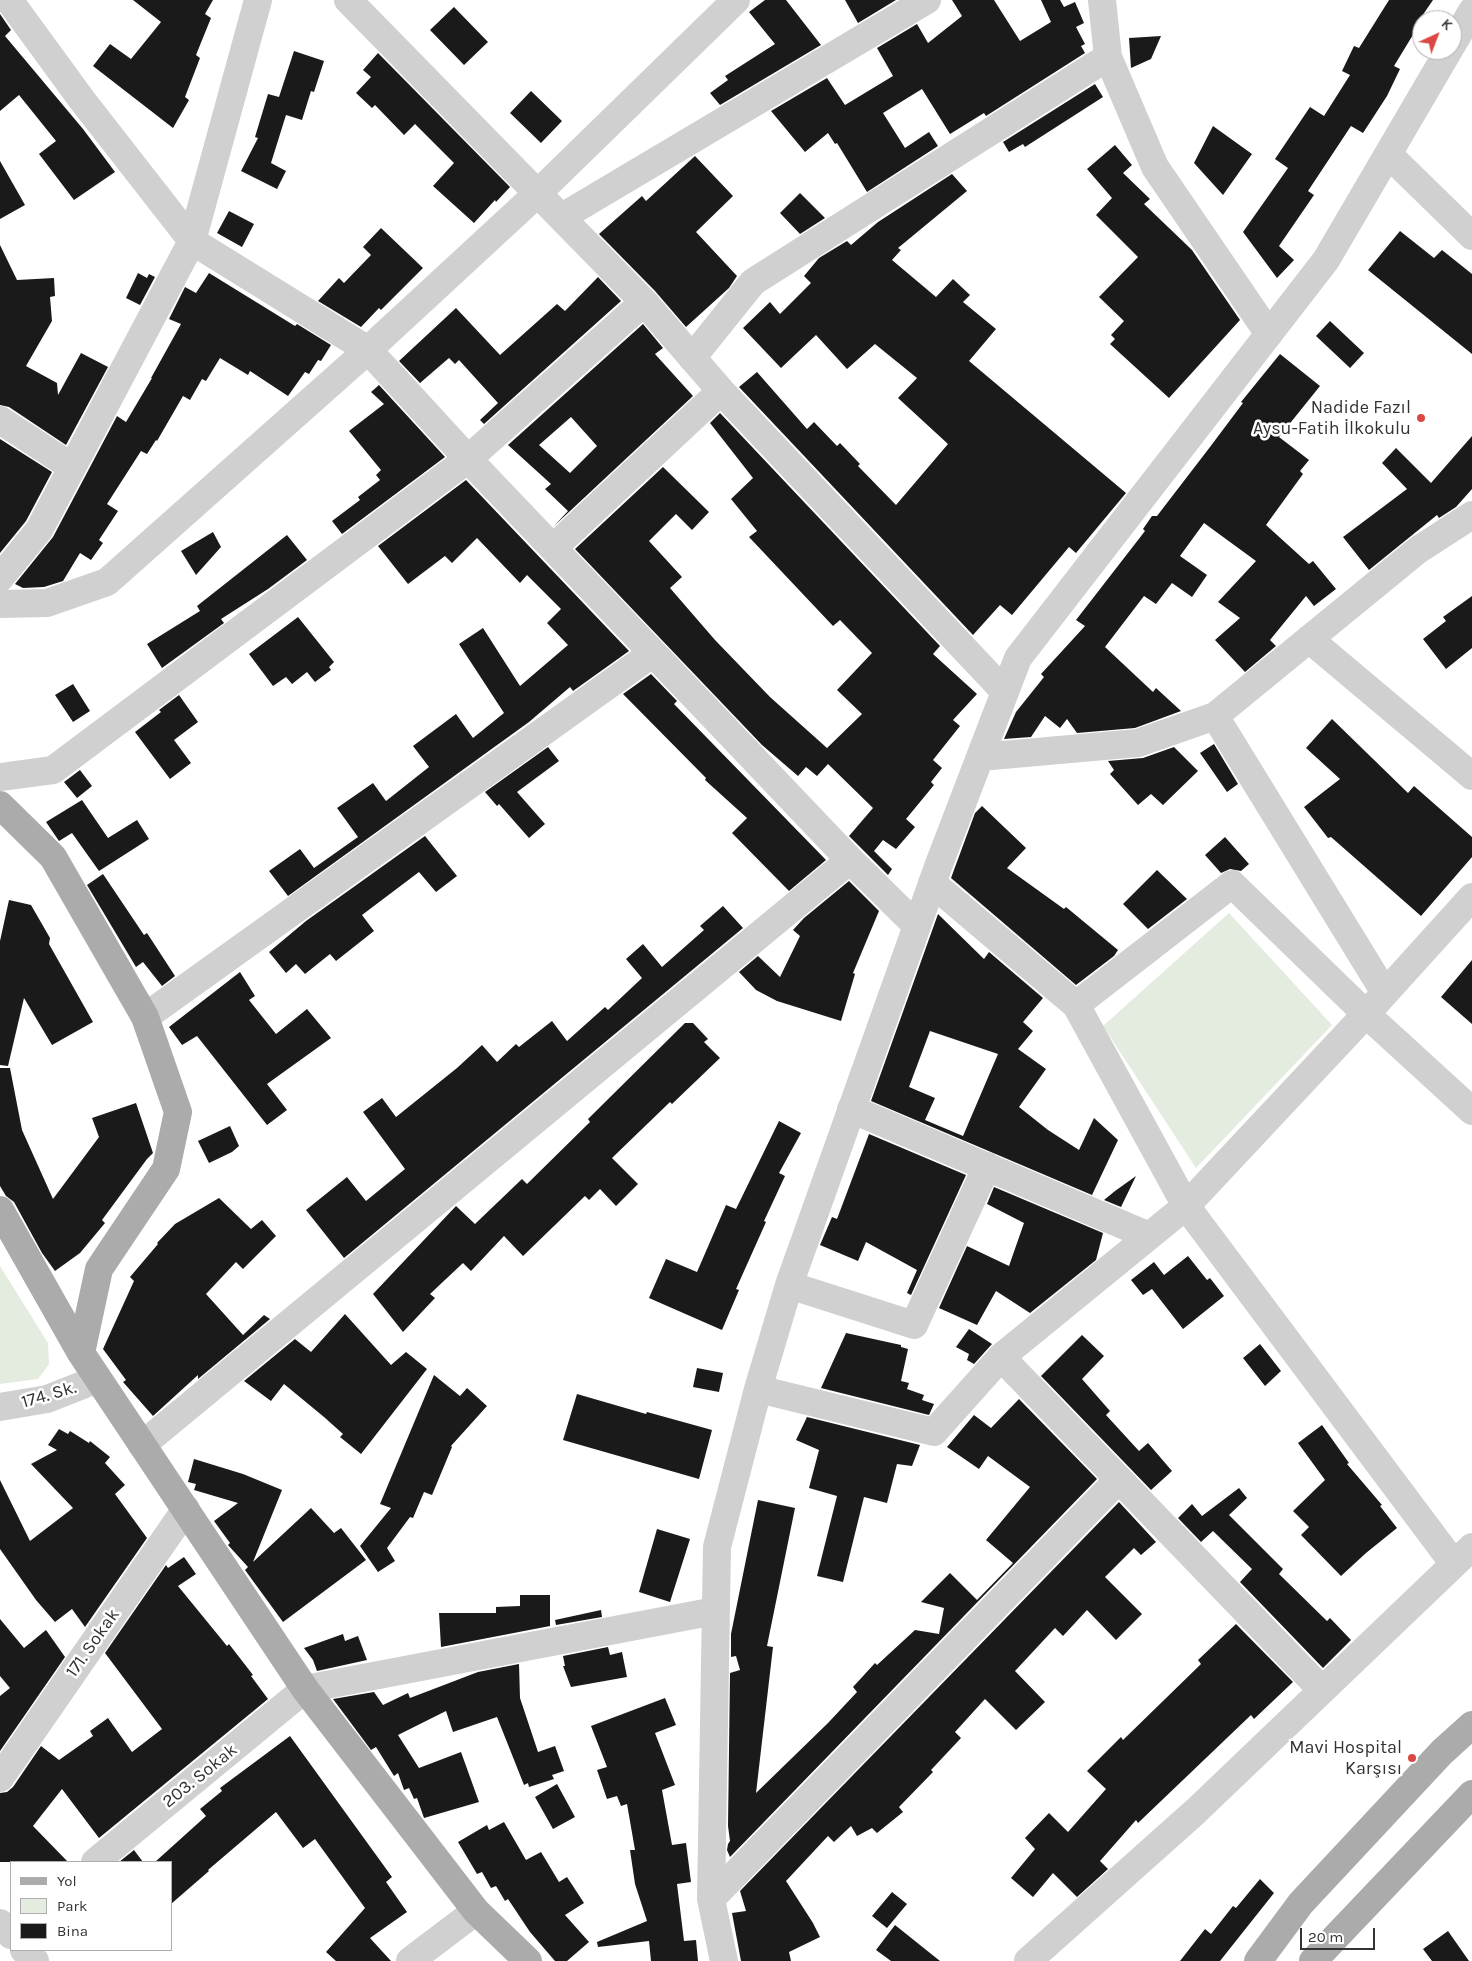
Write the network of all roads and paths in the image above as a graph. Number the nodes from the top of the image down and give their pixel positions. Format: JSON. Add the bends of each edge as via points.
{"nodes":[{"id":1,"x":9,"y":0,"type":"edge"},
{"id":2,"x":258,"y":0,"type":"edge"},
{"id":3,"x":348,"y":0,"type":"edge"},
{"id":4,"x":736,"y":0,"type":"edge"},
{"id":5,"x":927,"y":0,"type":"edge"},
{"id":6,"x":1102,"y":0,"type":"edge"},
{"id":7,"x":1472,"y":12,"type":"edge"},
{"id":8,"x":1462,"y":28,"type":"edge"},
{"id":9,"x":1108,"y":57,"type":"junction"},
{"id":10,"x":1443,"y":60,"type":"edge"},
{"id":11,"x":1388,"y":154,"type":"junction"},
{"id":12,"x":538,"y":193,"type":"junction"},
{"id":13,"x":562,"y":217,"type":"junction"},
{"id":14,"x":1472,"y":236,"type":"edge"},
{"id":15,"x":192,"y":241,"type":"junction"},
{"id":16,"x":644,"y":302,"type":"junction"},
{"id":17,"x":1269,"y":334,"type":"junction"},
{"id":18,"x":368,"y":350,"type":"junction"},
{"id":19,"x":692,"y":358,"type":"junction"},
{"id":20,"x":721,"y":391,"type":"junction"},
{"id":21,"x":0,"y":420,"type":"edge"},
{"id":22,"x":468,"y":459,"type":"junction"},
{"id":23,"x":72,"y":467,"type":"junction"},
{"id":24,"x":1472,"y":515,"type":"edge"},
{"id":25,"x":553,"y":548,"type":"junction"},
{"id":26,"x":0,"y":578,"type":"edge"},
{"id":27,"x":0,"y":604,"type":"edge"},
{"id":28,"x":1308,"y":639,"type":"junction"},
{"id":29,"x":652,"y":654,"type":"junction"},
{"id":30,"x":1005,"y":692,"type":"junction"},
{"id":31,"x":1215,"y":716,"type":"junction"},
{"id":32,"x":980,"y":757,"type":"junction"},
{"id":33,"x":1472,"y":776,"type":"edge"},
{"id":34,"x":0,"y":777,"type":"edge"},
{"id":35,"x":0,"y":805,"type":"edge"},
{"id":36,"x":850,"y":860,"type":"junction"},
{"id":37,"x":932,"y":882,"type":"junction"},
{"id":38,"x":1472,"y":897,"type":"edge"},
{"id":39,"x":917,"y":926,"type":"junction"},
{"id":40,"x":1385,"y":993,"type":"junction"},
{"id":41,"x":1076,"y":1005,"type":"junction"},
{"id":42,"x":1366,"y":1014,"type":"junction"},
{"id":43,"x":145,"y":1017,"type":"junction"},
{"id":44,"x":852,"y":1109,"type":"junction"},
{"id":45,"x":1472,"y":1110,"type":"edge"},
{"id":46,"x":987,"y":1166,"type":"junction"},
{"id":47,"x":1186,"y":1206,"type":"junction"},
{"id":48,"x":0,"y":1210,"type":"edge"},
{"id":49,"x":1149,"y":1236,"type":"junction"},
{"id":50,"x":789,"y":1285,"type":"junction"},
{"id":51,"x":81,"y":1353,"type":"junction"},
{"id":52,"x":1001,"y":1357,"type":"junction"},
{"id":53,"x":98,"y":1379,"type":"junction"},
{"id":54,"x":758,"y":1389,"type":"junction"},
{"id":55,"x":0,"y":1408,"type":"edge"},
{"id":56,"x":142,"y":1445,"type":"junction"},
{"id":57,"x":1119,"y":1479,"type":"junction"},
{"id":58,"x":186,"y":1509,"type":"junction"},
{"id":59,"x":1463,"y":1555,"type":"edge"},
{"id":60,"x":715,"y":1611,"type":"junction"},
{"id":61,"x":305,"y":1689,"type":"junction"},
{"id":62,"x":1322,"y":1690,"type":"junction"},
{"id":63,"x":1472,"y":1725,"type":"edge"},
{"id":64,"x":0,"y":1778,"type":"edge"},
{"id":65,"x":1472,"y":1794,"type":"edge"},
{"id":66,"x":96,"y":1861,"type":"edge"},
{"id":67,"x":710,"y":1899,"type":"junction"},
{"id":68,"x":476,"y":1911,"type":"junction"},
{"id":69,"x":26,"y":1951,"type":"edge"},
{"id":70,"x":35,"y":1961,"type":"edge"},
{"id":71,"x":410,"y":1961,"type":"edge"},
{"id":72,"x":528,"y":1961,"type":"edge"},
{"id":73,"x":724,"y":1961,"type":"edge"},
{"id":74,"x":1028,"y":1961,"type":"edge"},
{"id":75,"x":1258,"y":1961,"type":"edge"},
{"id":76,"x":1313,"y":1961,"type":"edge"}],
"edges":[{"from":1,"to":15,"type":"street"},
{"from":2,"to":15,"type":"street"},
{"from":3,"to":12,"type":"street"},
{"from":4,"to":12,"type":"street"},
{"from":5,"to":13,"type":"street"},
{"from":6,"to":9,"type":"street"},
{"from":7,"to":8,"type":"street"},
{"from":9,"to":17,"type":"street","via":[[1155,168]]},
{"from":9,"to":19,"type":"street","via":[[753,282]]},
{"from":10,"to":11,"type":"street"},
{"from":11,"to":14,"type":"street"},
{"from":11,"to":17,"type":"street","via":[[1326,260]]},
{"from":12,"to":13,"type":"street"},
{"from":12,"to":18,"type":"street"},
{"from":13,"to":16,"type":"street"},
{"from":15,"to":18,"type":"street"},
{"from":15,"to":23,"type":"street"},
{"from":16,"to":19,"type":"street"},
{"from":16,"to":22,"type":"street"},
{"from":17,"to":30,"type":"street","via":[[1018,658]]},
{"from":18,"to":22,"type":"street"},
{"from":18,"to":27,"type":"street","via":[[107,582],[47,603]]},
{"from":19,"to":20,"type":"street"},
{"from":20,"to":25,"type":"street"},
{"from":20,"to":30,"type":"street"},
{"from":21,"to":23,"type":"street"},
{"from":22,"to":25,"type":"street"},
{"from":22,"to":34,"type":"street","via":[[53,770]]},
{"from":23,"to":26,"type":"street","via":[[39,530]]},
{"from":24,"to":28,"type":"street","via":[[1418,550]]},
{"from":25,"to":29,"type":"street"},
{"from":28,"to":31,"type":"street"},
{"from":28,"to":33,"type":"street"},
{"from":29,"to":36,"type":"street"},
{"from":29,"to":43,"type":"street"},
{"from":30,"to":32,"type":"street"},
{"from":31,"to":32,"type":"street","via":[[1138,743]]},
{"from":31,"to":40,"type":"street"},
{"from":32,"to":37,"type":"street"},
{"from":35,"to":43,"type":"main road","via":[[52,857]]},
{"from":36,"to":39,"type":"street"},
{"from":36,"to":56,"type":"street"},
{"from":37,"to":39,"type":"street"},
{"from":37,"to":41,"type":"street"},
{"from":38,"to":40,"type":"street"},
{"from":39,"to":44,"type":"street"},
{"from":40,"to":42,"type":"street"},
{"from":41,"to":42,"type":"street","via":[[1232,884]]},
{"from":41,"to":47,"type":"street"},
{"from":42,"to":45,"type":"street"},
{"from":42,"to":47,"type":"street"},
{"from":43,"to":51,"type":"main road","via":[[178,1112],[166,1169],[99,1269]]},
{"from":44,"to":46,"type":"street"},
{"from":44,"to":50,"type":"street"},
{"from":46,"to":49,"type":"street"},
{"from":46,"to":50,"type":"street","via":[[914,1325]]},
{"from":47,"to":49,"type":"street"},
{"from":47,"to":59,"type":"street"},
{"from":48,"to":51,"type":"main road"},
{"from":49,"to":52,"type":"street"},
{"from":50,"to":54,"type":"street"},
{"from":51,"to":53,"type":"main road"},
{"from":52,"to":54,"type":"street","via":[[934,1432]]},
{"from":52,"to":57,"type":"street"},
{"from":53,"to":55,"type":"street","name":"174. Sk.","via":[[47,1400]]},
{"from":53,"to":56,"type":"main road"},
{"from":54,"to":60,"type":"street","via":[[717,1547]]},
{"from":56,"to":58,"type":"main road"},
{"from":57,"to":62,"type":"street"},
{"from":57,"to":67,"type":"street"},
{"from":58,"to":61,"type":"main road"},
{"from":58,"to":64,"type":"street","name":"171. Sokak"},
{"from":59,"to":62,"type":"street"},
{"from":60,"to":61,"type":"street"},
{"from":60,"to":67,"type":"street"},
{"from":61,"to":66,"type":"street","name":"203. Sokak"},
{"from":61,"to":68,"type":"main road"},
{"from":62,"to":74,"type":"street","via":[[1196,1811]]},
{"from":63,"to":75,"type":"main road","via":[[1442,1752],[1301,1903]]},
{"from":65,"to":76,"type":"main road"},
{"from":67,"to":73,"type":"street"},
{"from":68,"to":71,"type":"street"},
{"from":68,"to":72,"type":"main road"},
{"from":69,"to":70,"type":"street"}]}
